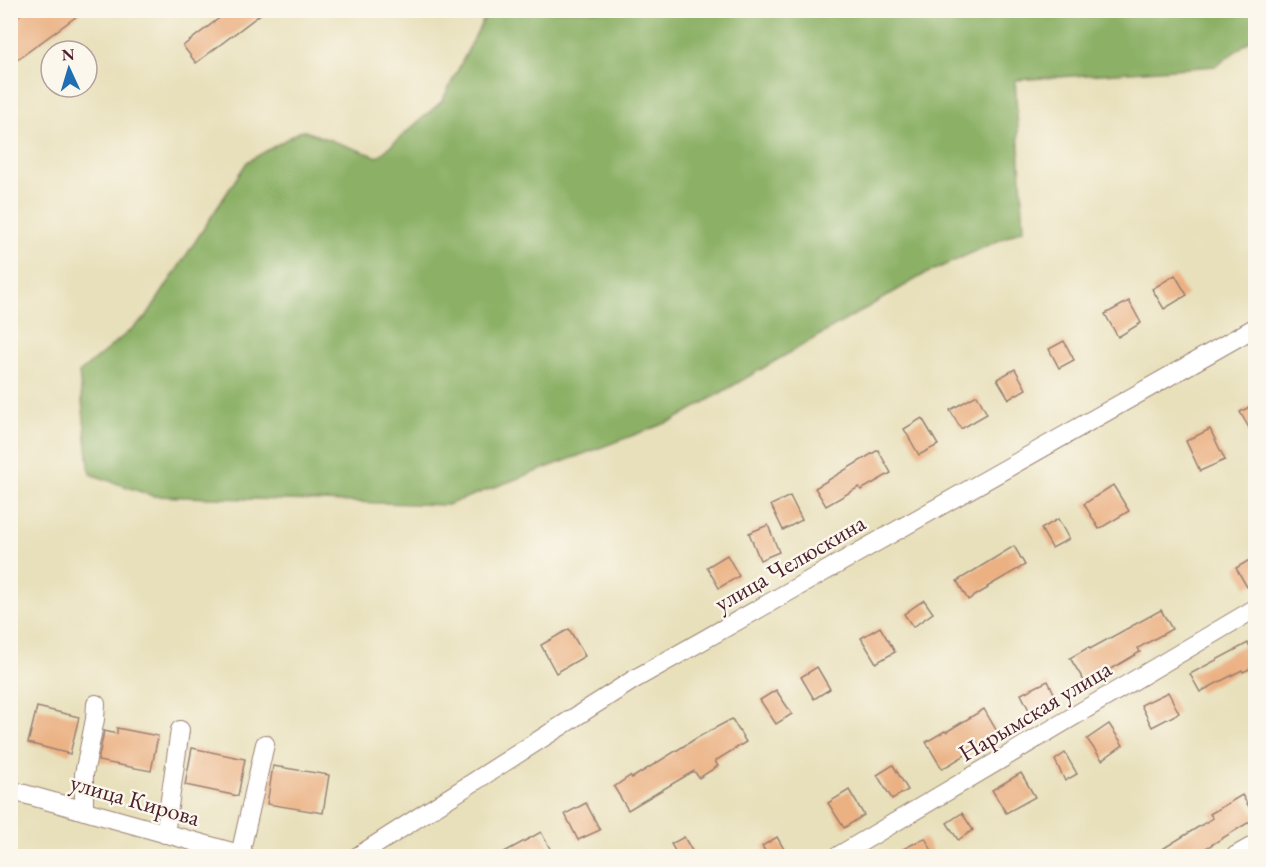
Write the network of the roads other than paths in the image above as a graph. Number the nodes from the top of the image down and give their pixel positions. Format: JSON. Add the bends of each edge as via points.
{"nodes":[{"id":1,"x":1256,"y":327,"type":"edge"},
{"id":2,"x":1256,"y":608,"type":"edge"},
{"id":3,"x":96,"y":704,"type":"dead end"},
{"id":4,"x":180,"y":730,"type":"dead end"},
{"id":5,"x":265,"y":744,"type":"dead end"},
{"id":6,"x":10,"y":790,"type":"edge"},
{"id":7,"x":84,"y":811,"type":"junction"},
{"id":8,"x":165,"y":834,"type":"junction"},
{"id":9,"x":1256,"y":844,"type":"edge"},
{"id":10,"x":243,"y":856,"type":"edge"},
{"id":11,"x":358,"y":856,"type":"edge"},
{"id":12,"x":838,"y":856,"type":"edge"},
{"id":13,"x":1235,"y":856,"type":"edge"}],
"edges":[{"from":1,"to":11,"type":"street","name":"улица Челюскина","via":[[633,680]]},
{"from":2,"to":12,"type":"street","name":"Нарымская улица"},
{"from":3,"to":7,"type":"street","via":[[84,774]]},
{"from":4,"to":8,"type":"street"},
{"from":5,"to":10,"type":"street"},
{"from":6,"to":7,"type":"street","name":"улица Кирова"},
{"from":7,"to":8,"type":"street","name":"улица Кирова"},
{"from":8,"to":10,"type":"street","name":"улица Кирова"},
{"from":9,"to":13,"type":"street"}]}
